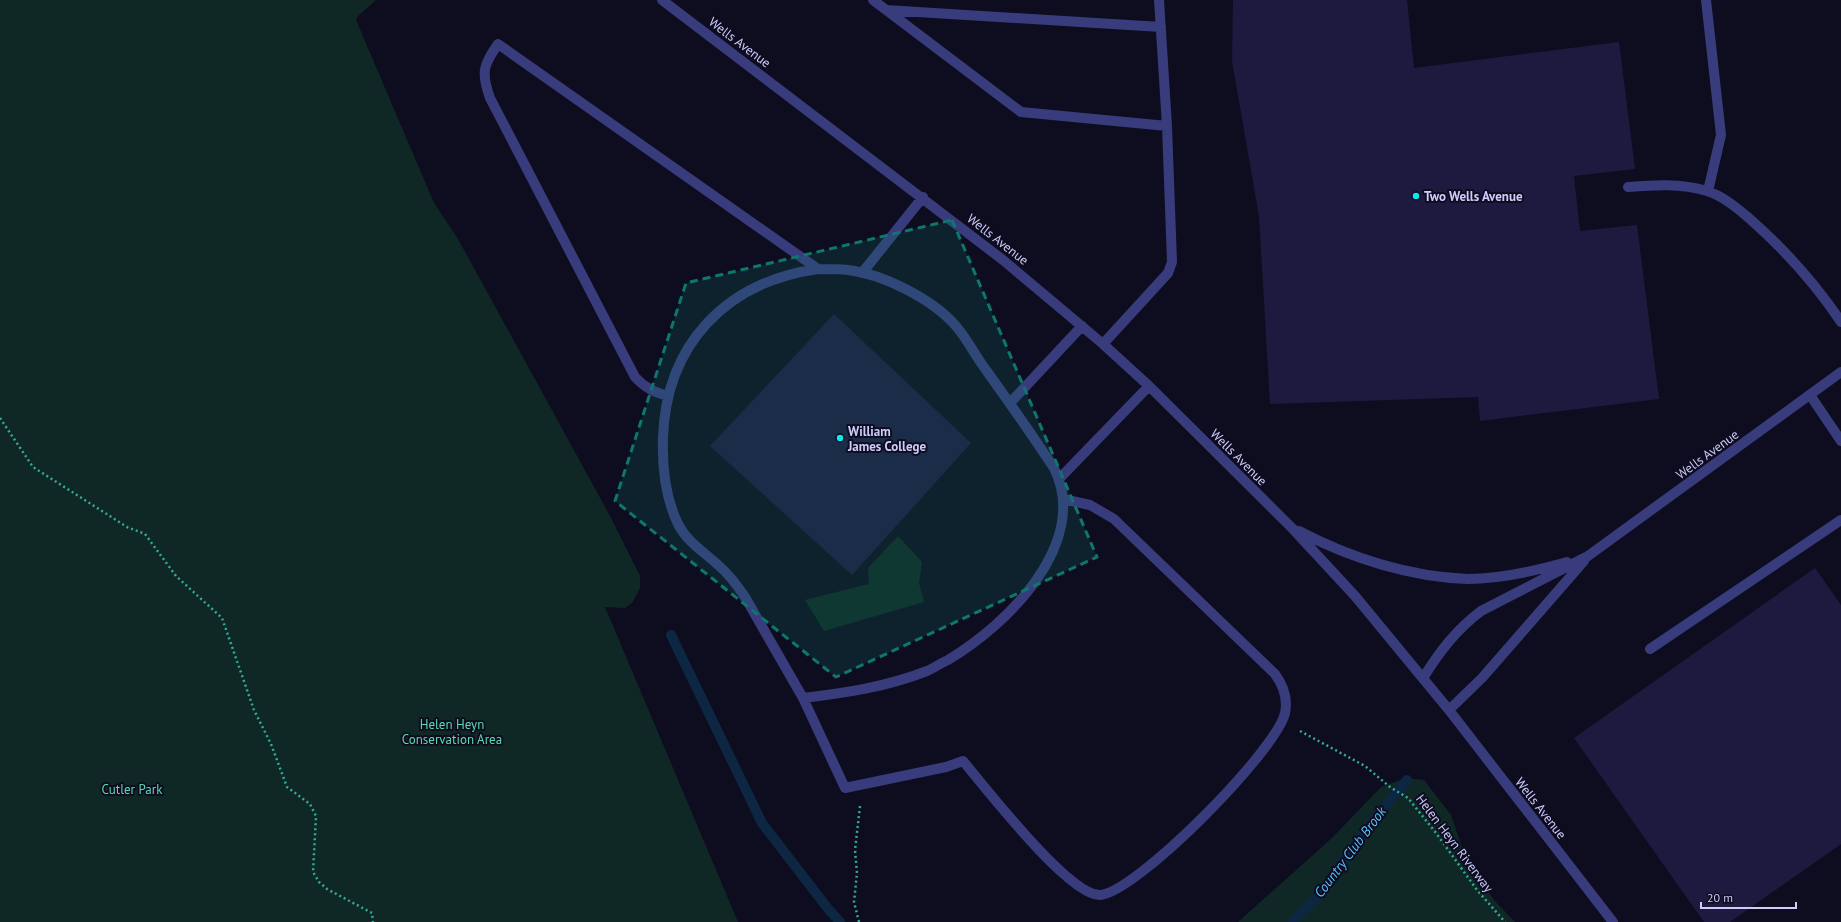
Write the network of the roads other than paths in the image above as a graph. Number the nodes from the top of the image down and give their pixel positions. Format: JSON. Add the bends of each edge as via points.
{"nodes":[{"id":1,"x":662,"y":0,"type":"edge"},
{"id":2,"x":873,"y":0,"type":"edge"},
{"id":3,"x":1159,"y":0,"type":"edge"},
{"id":4,"x":1706,"y":0,"type":"edge"},
{"id":5,"x":886,"y":10,"type":"junction"},
{"id":6,"x":1161,"y":27,"type":"junction"},
{"id":7,"x":1167,"y":126,"type":"junction"},
{"id":8,"x":1628,"y":187,"type":"dead end"},
{"id":9,"x":1708,"y":191,"type":"junction"},
{"id":10,"x":923,"y":197,"type":"junction"},
{"id":11,"x":818,"y":269,"type":"junction"},
{"id":12,"x":862,"y":273,"type":"junction"},
{"id":13,"x":1841,"y":322,"type":"edge"},
{"id":14,"x":1082,"y":326,"type":"junction"},
{"id":15,"x":1103,"y":344,"type":"junction"},
{"id":16,"x":1841,"y":372,"type":"edge"},
{"id":17,"x":1149,"y":386,"type":"junction"},
{"id":18,"x":1810,"y":395,"type":"junction"},
{"id":19,"x":668,"y":396,"type":"junction"},
{"id":20,"x":1010,"y":403,"type":"junction"},
{"id":21,"x":1841,"y":441,"type":"edge"},
{"id":22,"x":1059,"y":479,"type":"junction"},
{"id":23,"x":1063,"y":499,"type":"junction"},
{"id":24,"x":1841,"y":520,"type":"edge"},
{"id":25,"x":1292,"y":528,"type":"junction"},
{"id":26,"x":1588,"y":556,"type":"junction"},
{"id":27,"x":1650,"y":649,"type":"dead end"},
{"id":28,"x":1423,"y":678,"type":"junction"},
{"id":29,"x":803,"y":698,"type":"junction"},
{"id":30,"x":1449,"y":710,"type":"junction"},
{"id":31,"x":1613,"y":922,"type":"edge"}],
"edges":[{"from":1,"to":10,"type":"street","name":"Wells Avenue"},
{"from":2,"to":5,"type":"street"},
{"from":3,"to":6,"type":"street"},
{"from":4,"to":9,"type":"street","via":[[1721,135]]},
{"from":5,"to":6,"type":"street"},
{"from":5,"to":7,"type":"street","via":[[1021,112]]},
{"from":6,"to":7,"type":"street"},
{"from":7,"to":15,"type":"street","via":[[1171,268]]},
{"from":8,"to":9,"type":"street","via":[[1662,184]]},
{"from":9,"to":13,"type":"street","via":[[1726,200],[1775,240],[1804,271]]},
{"from":10,"to":12,"type":"street"},
{"from":10,"to":14,"type":"street","name":"Wells Avenue"},
{"from":11,"to":12,"type":"street"},
{"from":11,"to":19,"type":"street","via":[[770,281],[742,294],[713,317],[698,332],[683,357]]},
{"from":11,"to":19,"type":"street","via":[[498,44],[485,66],[484,76],[490,98],[635,377],[650,390]]},
{"from":12,"to":20,"type":"street","via":[[899,285],[937,308],[956,326]]},
{"from":14,"to":15,"type":"street","name":"Wells Avenue"},
{"from":14,"to":20,"type":"street"},
{"from":15,"to":17,"type":"street","name":"Wells Avenue"},
{"from":16,"to":18,"type":"street","name":"Wells Avenue"},
{"from":17,"to":22,"type":"street"},
{"from":17,"to":25,"type":"street","name":"Wells Avenue"},
{"from":18,"to":21,"type":"street"},
{"from":18,"to":26,"type":"street","name":"Wells Avenue"},
{"from":19,"to":29,"type":"street","via":[[663,422],[663,468],[673,512],[688,540],[727,573],[745,597]]},
{"from":20,"to":22,"type":"street"},
{"from":22,"to":23,"type":"street"},
{"from":23,"to":29,"type":"street","via":[[1060,527],[1054,548],[1034,584],[1006,617],[970,647],[928,671],[882,686]]},
{"from":23,"to":29,"type":"street","via":[[1090,505],[1114,519],[1275,674],[1284,690],[1286,700],[1281,723],[1252,764],[1185,835],[1118,890],[1099,895],[1090,893],[1050,862],[963,761],[946,767],[845,788]]},
{"from":24,"to":27,"type":"street"},
{"from":25,"to":26,"type":"street","name":"Wells Avenue","via":[[1320,542],[1383,565],[1428,574],[1468,578],[1490,578],[1538,570]]},
{"from":25,"to":28,"type":"street","name":"Wells Avenue","via":[[1355,596]]},
{"from":26,"to":28,"type":"street","name":"Wells Avenue","via":[[1481,611],[1466,622],[1441,650]]},
{"from":26,"to":30,"type":"street","name":"Wells Avenue","via":[[1482,678]]},
{"from":28,"to":30,"type":"street","name":"Wells Avenue"},
{"from":30,"to":31,"type":"street","name":"Wells Avenue"}]}
